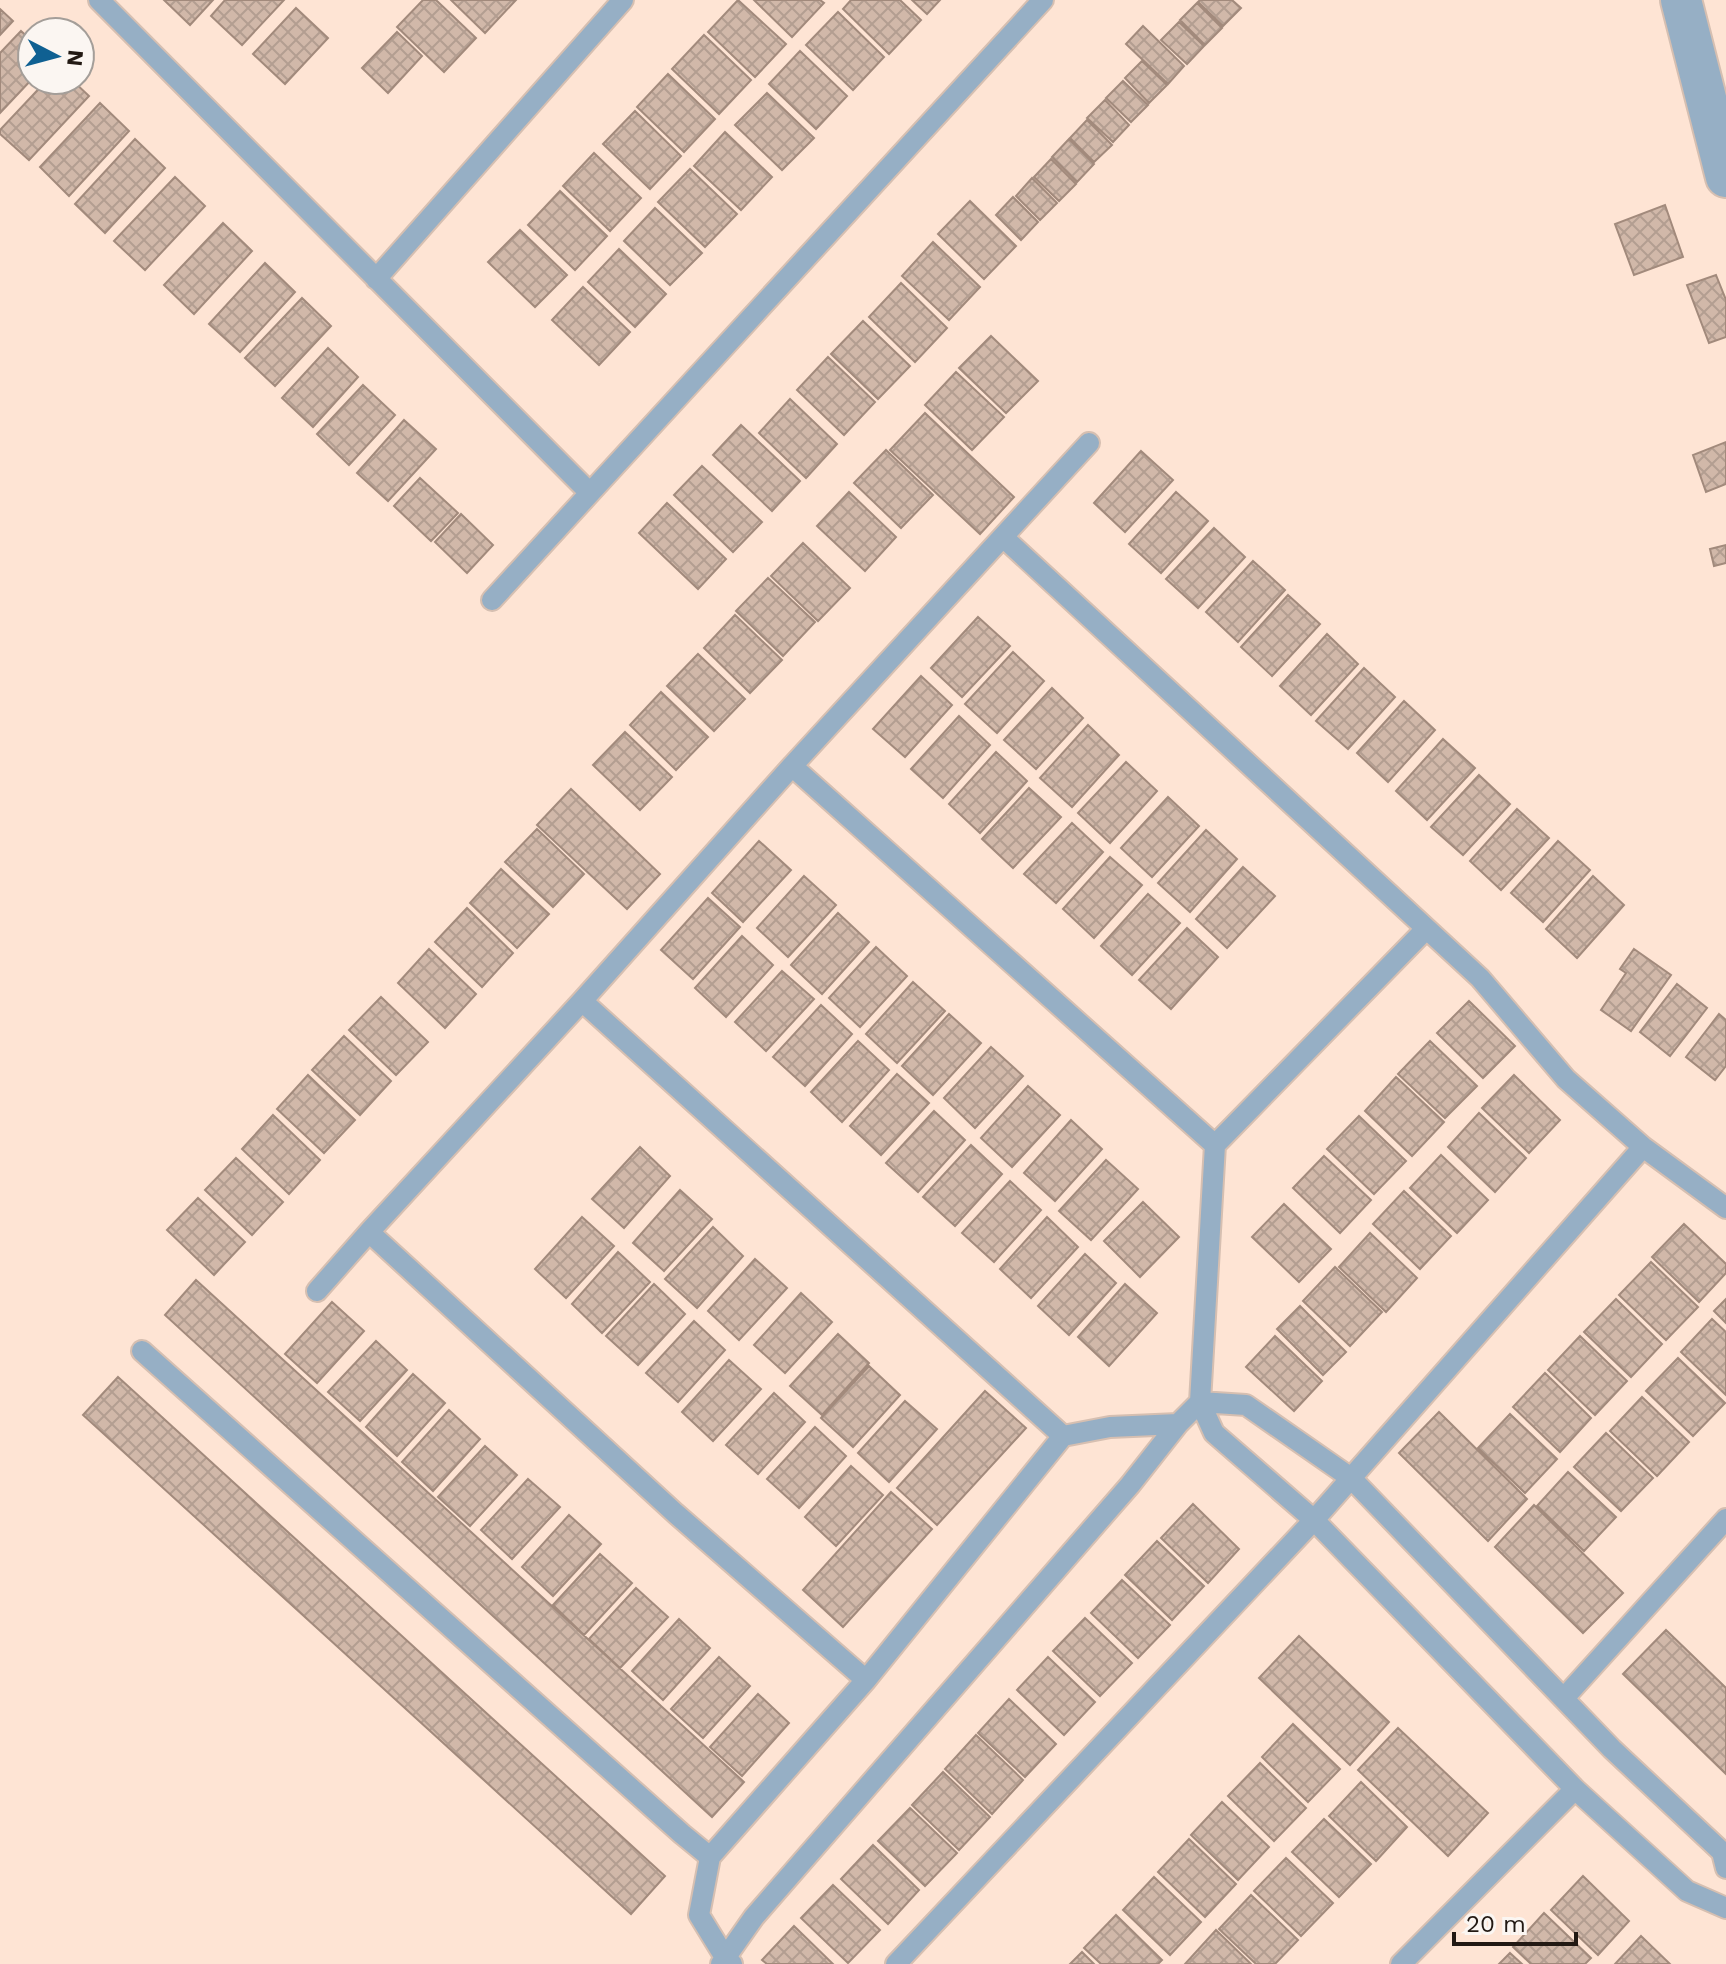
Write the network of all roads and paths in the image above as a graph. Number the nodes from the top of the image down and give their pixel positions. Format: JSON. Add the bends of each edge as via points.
{"nodes":[{"id":1,"x":99,"y":0,"type":"edge"},
{"id":2,"x":623,"y":0,"type":"edge"},
{"id":3,"x":1043,"y":0,"type":"edge"},
{"id":4,"x":1681,"y":0,"type":"edge"},
{"id":5,"x":1726,"y":177,"type":"edge"},
{"id":6,"x":376,"y":279,"type":"junction"},
{"id":7,"x":1089,"y":443,"type":"dead end"},
{"id":8,"x":590,"y":493,"type":"junction"},
{"id":9,"x":1003,"y":537,"type":"junction"},
{"id":10,"x":492,"y":600,"type":"dead end"},
{"id":11,"x":792,"y":766,"type":"junction"},
{"id":12,"x":1426,"y":929,"type":"junction"},
{"id":13,"x":582,"y":1001,"type":"junction"},
{"id":14,"x":1215,"y":1145,"type":"junction"},
{"id":15,"x":1643,"y":1147,"type":"junction"},
{"id":16,"x":1726,"y":1208,"type":"edge"},
{"id":17,"x":369,"y":1232,"type":"junction"},
{"id":18,"x":317,"y":1291,"type":"dead end"},
{"id":19,"x":142,"y":1351,"type":"dead end"},
{"id":20,"x":1200,"y":1402,"type":"junction"},
{"id":21,"x":1178,"y":1424,"type":"junction"},
{"id":22,"x":1063,"y":1436,"type":"junction"},
{"id":23,"x":1351,"y":1478,"type":"junction"},
{"id":24,"x":1726,"y":1519,"type":"edge"},
{"id":25,"x":1314,"y":1520,"type":"junction"},
{"id":26,"x":866,"y":1680,"type":"junction"},
{"id":27,"x":1564,"y":1698,"type":"junction"},
{"id":28,"x":1575,"y":1789,"type":"junction"},
{"id":29,"x":710,"y":1857,"type":"junction"},
{"id":30,"x":1726,"y":1868,"type":"edge"},
{"id":31,"x":1726,"y":1908,"type":"edge"},
{"id":32,"x":727,"y":1962,"type":"edge"},
{"id":33,"x":896,"y":1964,"type":"edge"},
{"id":34,"x":1401,"y":1964,"type":"edge"}],
"edges":[{"from":1,"to":6,"type":"lane"},
{"from":2,"to":6,"type":"lane"},
{"from":3,"to":8,"type":"lane"},
{"from":4,"to":5,"type":"street"},
{"from":6,"to":8,"type":"lane"},
{"from":7,"to":9,"type":"lane"},
{"from":8,"to":10,"type":"lane"},
{"from":9,"to":11,"type":"lane"},
{"from":9,"to":12,"type":"lane"},
{"from":11,"to":13,"type":"lane"},
{"from":11,"to":14,"type":"lane"},
{"from":12,"to":14,"type":"lane"},
{"from":12,"to":15,"type":"lane","via":[[1480,978],[1566,1079]]},
{"from":13,"to":17,"type":"lane"},
{"from":13,"to":22,"type":"lane"},
{"from":14,"to":20,"type":"lane"},
{"from":15,"to":16,"type":"lane"},
{"from":15,"to":23,"type":"lane"},
{"from":17,"to":18,"type":"lane"},
{"from":17,"to":26,"type":"lane"},
{"from":19,"to":29,"type":"lane"},
{"from":20,"to":21,"type":"lane"},
{"from":20,"to":23,"type":"lane","via":[[1246,1405]]},
{"from":20,"to":25,"type":"lane","via":[[1214,1433]]},
{"from":21,"to":22,"type":"lane","via":[[1110,1427]]},
{"from":21,"to":32,"type":"lane","via":[[754,1917]]},
{"from":22,"to":26,"type":"lane"},
{"from":23,"to":25,"type":"lane"},
{"from":23,"to":27,"type":"lane"},
{"from":24,"to":27,"type":"lane"},
{"from":25,"to":28,"type":"lane"},
{"from":25,"to":33,"type":"lane"},
{"from":26,"to":29,"type":"lane"},
{"from":27,"to":30,"type":"lane","via":[[1722,1852]]},
{"from":28,"to":31,"type":"lane","via":[[1687,1891]]},
{"from":28,"to":34,"type":"lane"},
{"from":29,"to":32,"type":"lane","via":[[699,1915]]}]}
